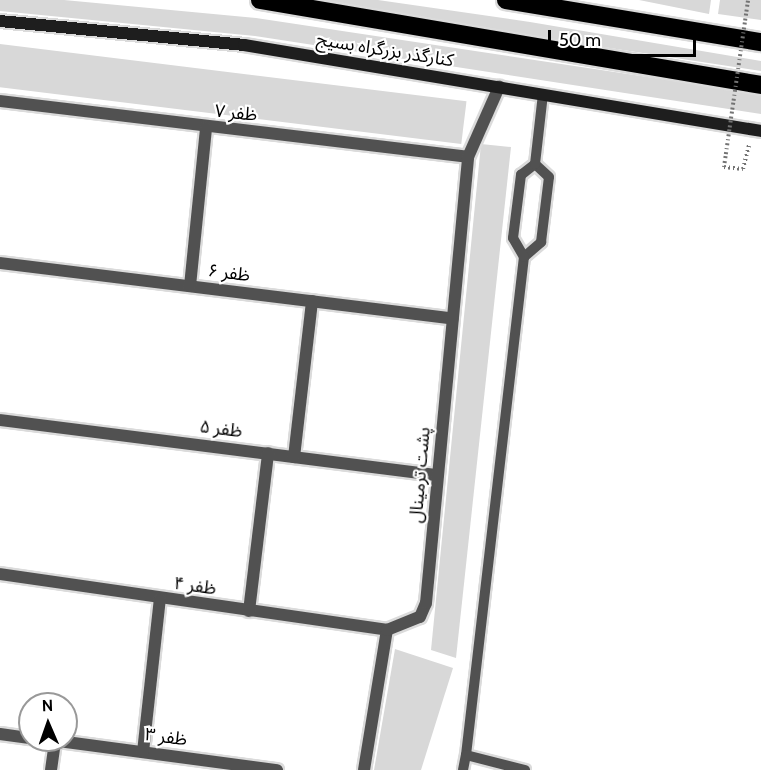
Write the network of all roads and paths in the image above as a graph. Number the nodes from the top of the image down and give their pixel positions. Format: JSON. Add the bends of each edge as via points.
{"nodes":[{"id":1,"x":260,"y":0,"type":"edge"},
{"id":2,"x":506,"y":0,"type":"edge"},
{"id":3,"x":748,"y":0,"type":"edge"},
{"id":4,"x":0,"y":21,"type":"edge"},
{"id":5,"x":761,"y":42,"type":"edge"},
{"id":6,"x":761,"y":85,"type":"edge"},
{"id":7,"x":499,"y":87,"type":"junction"},
{"id":8,"x":543,"y":94,"type":"junction"},
{"id":9,"x":0,"y":101,"type":"edge"},
{"id":10,"x":206,"y":128,"type":"junction"},
{"id":11,"x":757,"y":130,"type":"edge"},
{"id":12,"x":468,"y":157,"type":"junction"},
{"id":13,"x":535,"y":164,"type":"junction"},
{"id":14,"x":524,"y":257,"type":"junction"},
{"id":15,"x":0,"y":263,"type":"edge"},
{"id":16,"x":190,"y":286,"type":"junction"},
{"id":17,"x":312,"y":301,"type":"junction"},
{"id":18,"x":453,"y":319,"type":"junction"},
{"id":19,"x":0,"y":420,"type":"edge"},
{"id":20,"x":268,"y":453,"type":"junction"},
{"id":21,"x":294,"y":457,"type":"junction"},
{"id":22,"x":438,"y":475,"type":"junction"},
{"id":23,"x":0,"y":574,"type":"edge"},
{"id":24,"x":160,"y":599,"type":"junction"},
{"id":25,"x":249,"y":611,"type":"junction"},
{"id":26,"x":387,"y":630,"type":"junction"},
{"id":27,"x":0,"y":734,"type":"edge"},
{"id":28,"x":18,"y":736,"type":"edge"},
{"id":29,"x":78,"y":743,"type":"edge"},
{"id":30,"x":52,"y":752,"type":"edge"},
{"id":31,"x":143,"y":752,"type":"junction"},
{"id":32,"x":466,"y":754,"type":"junction"},
{"id":33,"x":51,"y":770,"type":"edge"},
{"id":34,"x":277,"y":770,"type":"edge"},
{"id":35,"x":364,"y":770,"type":"edge"},
{"id":36,"x":464,"y":770,"type":"edge"},
{"id":37,"x":525,"y":770,"type":"edge"}],
"edges":[{"from":1,"to":6,"type":"highway"},
{"from":2,"to":5,"type":"highway"},
{"from":3,"to":11,"type":"path","bridge":true,"via":[[724,167],[743,169]]},
{"from":4,"to":7,"type":"street","name":"کنارگذر بزرگراه بسیج","via":[[244,45]]},
{"from":7,"to":8,"type":"street","name":"کنارگذر بزرگراه بسیج"},
{"from":7,"to":12,"type":"street","name":"پشت ترمینال"},
{"from":8,"to":11,"type":"street","name":"کنارگذر بزرگراه بسیج"},
{"from":8,"to":13,"type":"lane"},
{"from":9,"to":10,"type":"street","name":"ظفر ۷"},
{"from":10,"to":12,"type":"street","name":"ظفر ۷"},
{"from":10,"to":16,"type":"street"},
{"from":12,"to":18,"type":"street","name":"پشت ترمینال"},
{"from":13,"to":14,"type":"lane","via":[[521,175],[513,238]]},
{"from":13,"to":14,"type":"lane","via":[[549,177],[541,242]]},
{"from":14,"to":32,"type":"lane"},
{"from":15,"to":16,"type":"street","name":"ظفر ۶"},
{"from":16,"to":17,"type":"street","name":"ظفر ۶"},
{"from":17,"to":18,"type":"street","name":"ظفر ۶"},
{"from":17,"to":21,"type":"street"},
{"from":18,"to":22,"type":"street","name":"پشت ترمینال"},
{"from":19,"to":20,"type":"street","name":"ظفر ۵"},
{"from":20,"to":21,"type":"street","name":"ظفر ۵"},
{"from":20,"to":25,"type":"street"},
{"from":21,"to":22,"type":"street","name":"ظفر ۵"},
{"from":22,"to":26,"type":"street","name":"پشت ترمینال","via":[[426,603],[420,617]]},
{"from":23,"to":24,"type":"street","name":"ظفر ۴"},
{"from":24,"to":25,"type":"street","name":"ظفر ۴"},
{"from":24,"to":31,"type":"street"},
{"from":25,"to":26,"type":"street","name":"ظفر ۴"},
{"from":26,"to":35,"type":"street"},
{"from":27,"to":28,"type":"street"},
{"from":29,"to":31,"type":"street","name":"ظفر ۳"},
{"from":30,"to":33,"type":"street"},
{"from":31,"to":34,"type":"street","name":"ظفر ۳"},
{"from":32,"to":36,"type":"lane"},
{"from":32,"to":37,"type":"lane"}]}
